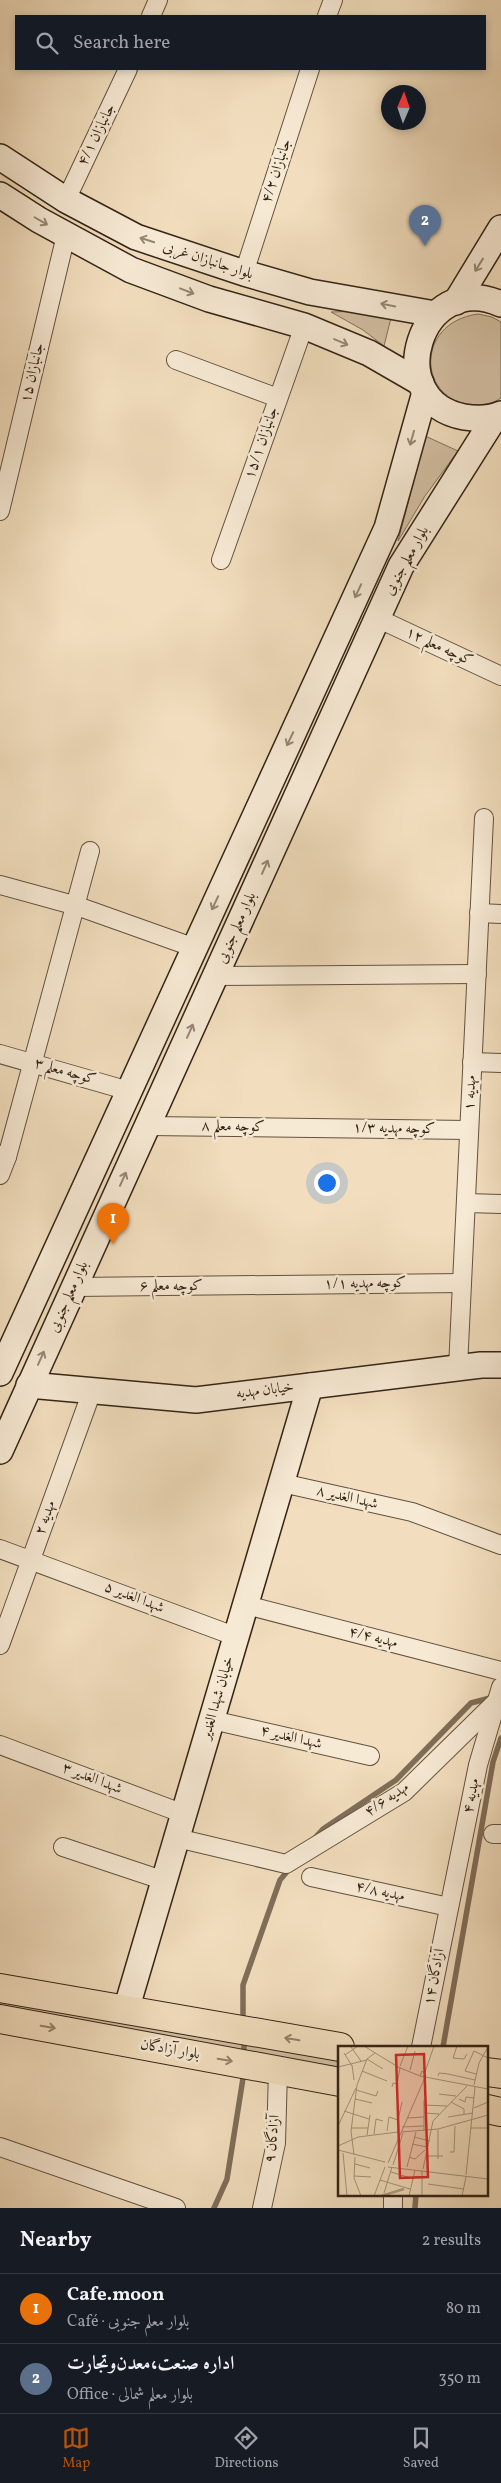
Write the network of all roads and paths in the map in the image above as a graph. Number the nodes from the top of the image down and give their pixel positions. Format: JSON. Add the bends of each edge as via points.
{"nodes":[{"id":1,"x":158,"y":0,"type":"edge"},
{"id":2,"x":333,"y":0,"type":"edge"},
{"id":3,"x":151,"y":15,"type":"edge"},
{"id":4,"x":328,"y":15,"type":"edge"},
{"id":5,"x":128,"y":70,"type":"edge"},
{"id":6,"x":310,"y":70,"type":"edge"},
{"id":7,"x":0,"y":158,"type":"edge"},
{"id":8,"x":0,"y":194,"type":"edge"},
{"id":9,"x":66,"y":200,"type":"junction"},
{"id":10,"x":501,"y":228,"type":"edge"},
{"id":11,"x":66,"y":235,"type":"junction"},
{"id":12,"x":244,"y":273,"type":"junction"},
{"id":13,"x":310,"y":292,"type":"junction"},
{"id":14,"x":501,"y":304,"type":"edge"},
{"id":15,"x":446,"y":308,"type":"junction"},
{"id":16,"x":304,"y":326,"type":"junction"},
{"id":17,"x":176,"y":360,"type":"dead end"},
{"id":18,"x":423,"y":387,"type":"junction"},
{"id":19,"x":278,"y":398,"type":"junction"},
{"id":20,"x":498,"y":415,"type":"edge"},
{"id":21,"x":0,"y":510,"type":"edge"},
{"id":22,"x":221,"y":560,"type":"dead end"},
{"id":23,"x":377,"y":618,"type":"junction"},
{"id":24,"x":501,"y":676,"type":"edge"},
{"id":25,"x":484,"y":818,"type":"dead end"},
{"id":26,"x":90,"y":851,"type":"dead end"},
{"id":27,"x":0,"y":885,"type":"edge"},
{"id":28,"x":77,"y":906,"type":"junction"},
{"id":29,"x":480,"y":913,"type":"junction"},
{"id":30,"x":501,"y":914,"type":"edge"},
{"id":31,"x":195,"y":948,"type":"junction"},
{"id":32,"x":477,"y":974,"type":"junction"},
{"id":33,"x":215,"y":976,"type":"junction"},
{"id":34,"x":0,"y":1054,"type":"edge"},
{"id":35,"x":32,"y":1062,"type":"junction"},
{"id":36,"x":472,"y":1062,"type":"junction"},
{"id":37,"x":501,"y":1063,"type":"edge"},
{"id":38,"x":129,"y":1091,"type":"junction"},
{"id":39,"x":147,"y":1126,"type":"junction"},
{"id":40,"x":318,"y":1128,"type":"joint"},
{"id":41,"x":469,"y":1130,"type":"junction"},
{"id":42,"x":4,"y":1156,"type":"edge"},
{"id":43,"x":0,"y":1175,"type":"edge"},
{"id":44,"x":466,"y":1203,"type":"junction"},
{"id":45,"x":501,"y":1204,"type":"edge"},
{"id":46,"x":462,"y":1284,"type":"junction"},
{"id":47,"x":268,"y":1285,"type":"joint"},
{"id":48,"x":74,"y":1287,"type":"junction"},
{"id":49,"x":501,"y":1365,"type":"edge"},
{"id":50,"x":458,"y":1368,"type":"junction"},
{"id":51,"x":0,"y":1373,"type":"edge"},
{"id":52,"x":29,"y":1385,"type":"junction"},
{"id":53,"x":310,"y":1386,"type":"junction"},
{"id":54,"x":92,"y":1391,"type":"junction"},
{"id":55,"x":0,"y":1451,"type":"edge"},
{"id":56,"x":282,"y":1483,"type":"junction"},
{"id":57,"x":501,"y":1545,"type":"edge"},
{"id":58,"x":0,"y":1549,"type":"edge"},
{"id":59,"x":31,"y":1560,"type":"junction"},
{"id":60,"x":246,"y":1605,"type":"junction"},
{"id":61,"x":236,"y":1637,"type":"junction"},
{"id":62,"x":0,"y":1646,"type":"edge"},
{"id":63,"x":501,"y":1671,"type":"edge"},
{"id":64,"x":500,"y":1693,"type":"edge"},
{"id":65,"x":212,"y":1720,"type":"junction"},
{"id":66,"x":0,"y":1745,"type":"edge"},
{"id":67,"x":370,"y":1756,"type":"dead end"},
{"id":68,"x":184,"y":1814,"type":"junction"},
{"id":69,"x":177,"y":1838,"type":"junction"},
{"id":70,"x":63,"y":1847,"type":"dead end"},
{"id":71,"x":311,"y":1877,"type":"dead end"},
{"id":72,"x":165,"y":1881,"type":"junction"},
{"id":73,"x":449,"y":1907,"type":"junction"},
{"id":74,"x":0,"y":1988,"type":"edge"},
{"id":75,"x":126,"y":2010,"type":"junction"},
{"id":76,"x":0,"y":2019,"type":"edge"},
{"id":77,"x":421,"y":2046,"type":"edge"},
{"id":78,"x":338,"y":2047,"type":"edge"},
{"id":79,"x":278,"y":2070,"type":"junction"},
{"id":80,"x":488,"y":2072,"type":"edge"},
{"id":81,"x":501,"y":2074,"type":"edge"},
{"id":82,"x":338,"y":2082,"type":"edge"},
{"id":83,"x":488,"y":2109,"type":"edge"},
{"id":84,"x":501,"y":2112,"type":"edge"},
{"id":85,"x":0,"y":2146,"type":"edge"},
{"id":86,"x":176,"y":2208,"type":"edge"},
{"id":87,"x":262,"y":2208,"type":"edge"}],
"edges":[{"from":1,"to":3,"type":"street"},
{"from":2,"to":4,"type":"street"},
{"from":5,"to":9,"type":"street","name":"جانبازان ۴/۱"},
{"from":6,"to":12,"type":"street","name":"جانبازان ۴/۲"},
{"from":7,"to":9,"type":"main road","name":"بلوار جانبازان غربی"},
{"from":8,"to":11,"type":"main road","one_way":true},
{"from":12,"to":9,"type":"main road","name":"بلوار جانبازان غربی","one_way":true,"via":[[136,237]]},
{"from":10,"to":15,"type":"main road","one_way":true},
{"from":11,"to":16,"type":"main road","one_way":true,"via":[[131,270],[209,300]]},
{"from":11,"to":21,"type":"street","name":"جانبازان ۱۵"},
{"from":12,"to":13,"type":"main road","name":"بلوار جانبازان غربی"},
{"from":15,"to":13,"type":"main road","name":"بلوار جانبازان غربی","one_way":true},
{"from":13,"to":16,"type":"main road"},
{"from":14,"to":15,"type":"main road","name":"بلوار جانبازان غربی","via":[[474,298]]},
{"from":15,"to":18,"type":"main road","via":[[426,326],[418,346],[417,369]]},
{"from":16,"to":18,"type":"main road","one_way":true,"via":[[369,353]]},
{"from":16,"to":19,"type":"street","name":"جانبازان ۱۵/۱"},
{"from":17,"to":19,"type":"street"},
{"from":18,"to":20,"type":"main road","via":[[439,406],[456,416],[475,419]]},
{"from":18,"to":31,"type":"main road","name":"بلوار معلم جنوبی","one_way":true,"via":[[387,528]]},
{"from":19,"to":22,"type":"street","name":"جانبازان ۱۵/۱"},
{"from":20,"to":23,"type":"main road","name":"بلوار معلم جنوبی","via":[[401,566]]},
{"from":23,"to":24,"type":"street","name":"کوچه معلم ۱۲"},
{"from":33,"to":23,"type":"main road","name":"بلوار معلم جنوبی","one_way":true},
{"from":25,"to":29,"type":"street","name":"مهدیه ۱"},
{"from":26,"to":28,"type":"street"},
{"from":27,"to":28,"type":"street"},
{"from":28,"to":31,"type":"street"},
{"from":28,"to":35,"type":"street"},
{"from":29,"to":30,"type":"street"},
{"from":29,"to":32,"type":"street","name":"مهدیه ۱"},
{"from":31,"to":38,"type":"main road","name":"بلوار معلم جنوبی"},
{"from":32,"to":33,"type":"street"},
{"from":32,"to":36,"type":"street","name":"مهدیه ۱"},
{"from":39,"to":33,"type":"main road","name":"بلوار معلم جنوبی","one_way":true},
{"from":34,"to":35,"type":"street","name":"کوچه معلم ۳"},
{"from":35,"to":38,"type":"street","name":"کوچه معلم ۳"},
{"from":35,"to":42,"type":"street"},
{"from":36,"to":37,"type":"street"},
{"from":36,"to":41,"type":"street","name":"مهدیه ۱"},
{"from":38,"to":51,"type":"main road","name":"بلوار معلم جنوبی"},
{"from":39,"to":40,"type":"street","name":"کوچه معلم ۸"},
{"from":48,"to":39,"type":"main road","name":"بلوار معلم جنوبی","one_way":true},
{"from":40,"to":41,"type":"street","name":"کوچه مهدیه ۱/۳"},
{"from":41,"to":44,"type":"street","name":"مهدیه ۱"},
{"from":42,"to":43,"type":"street"},
{"from":44,"to":45,"type":"street"},
{"from":44,"to":46,"type":"street","name":"مهدیه ۱"},
{"from":46,"to":47,"type":"street","name":"کوچه مهدیه ۱/۱"},
{"from":46,"to":50,"type":"street","name":"مهدیه ۱"},
{"from":47,"to":48,"type":"street","name":"کوچه معلم ۶"},
{"from":52,"to":48,"type":"main road","name":"بلوار معلم جنوبی","one_way":true},
{"from":49,"to":50,"type":"main road","name":"خیابان مهدیه"},
{"from":50,"to":53,"type":"main road","name":"خیابان مهدیه"},
{"from":52,"to":54,"type":"main road","name":"خیابان مهدیه"},
{"from":52,"to":55,"type":"main road","name":"بلوار معلم جنوبی"},
{"from":53,"to":54,"type":"main road","name":"خیابان مهدیه","via":[[196,1400]]},
{"from":53,"to":56,"type":"main road","name":"خیابان شهدا الغدیر"},
{"from":54,"to":59,"type":"street","name":"مهدیه ۲"},
{"from":56,"to":57,"type":"street","name":"شهدا الغدیر ۸","via":[[412,1512]]},
{"from":56,"to":60,"type":"main road","name":"خیابان شهدا الغدیر"},
{"from":58,"to":59,"type":"street","name":"شهدا الغدیر ۵"},
{"from":59,"to":61,"type":"street","name":"شهدا الغدیر ۵"},
{"from":59,"to":62,"type":"street","name":"مهدیه ۲"},
{"from":60,"to":61,"type":"main road","name":"خیابان شهدا الغدیر"},
{"from":60,"to":63,"type":"street","name":"مهدیه ۴/۴"},
{"from":61,"to":65,"type":"main road","name":"خیابان شهدا الغدیر"},
{"from":64,"to":69,"type":"street","name":"مهدیه ۴/۶","via":[[404,1792],[286,1864]]},
{"from":64,"to":73,"type":"street","name":"مهدیه ۴","via":[[478,1765]]},
{"from":65,"to":67,"type":"street","name":"شهدا الغدیر ۴"},
{"from":65,"to":68,"type":"main road","name":"خیابان شهدا الغدیر"},
{"from":66,"to":68,"type":"street","name":"شهدا الغدیر ۳"},
{"from":68,"to":69,"type":"main road","name":"خیابان شهدا الغدیر"},
{"from":69,"to":72,"type":"main road","name":"خیابان شهدا الغدیر"},
{"from":70,"to":72,"type":"street"},
{"from":71,"to":73,"type":"street","name":"مهدیه ۴/۸"},
{"from":72,"to":75,"type":"main road","name":"خیابان شهدا الغدیر"},
{"from":73,"to":77,"type":"street","name":"آزادگان ۱۴"},
{"from":74,"to":75,"type":"main road"},
{"from":78,"to":75,"type":"main road","one_way":true},
{"from":76,"to":79,"type":"main road","name":"بلوار آزادگان","one_way":true},
{"from":79,"to":82,"type":"main road","name":"بلوار آزادگان"},
{"from":79,"to":87,"type":"street","name":"آزادگان ۹","via":[[276,2143]]},
{"from":80,"to":81,"type":"main road"},
{"from":83,"to":84,"type":"main road"},
{"from":85,"to":86,"type":"street"}]}
